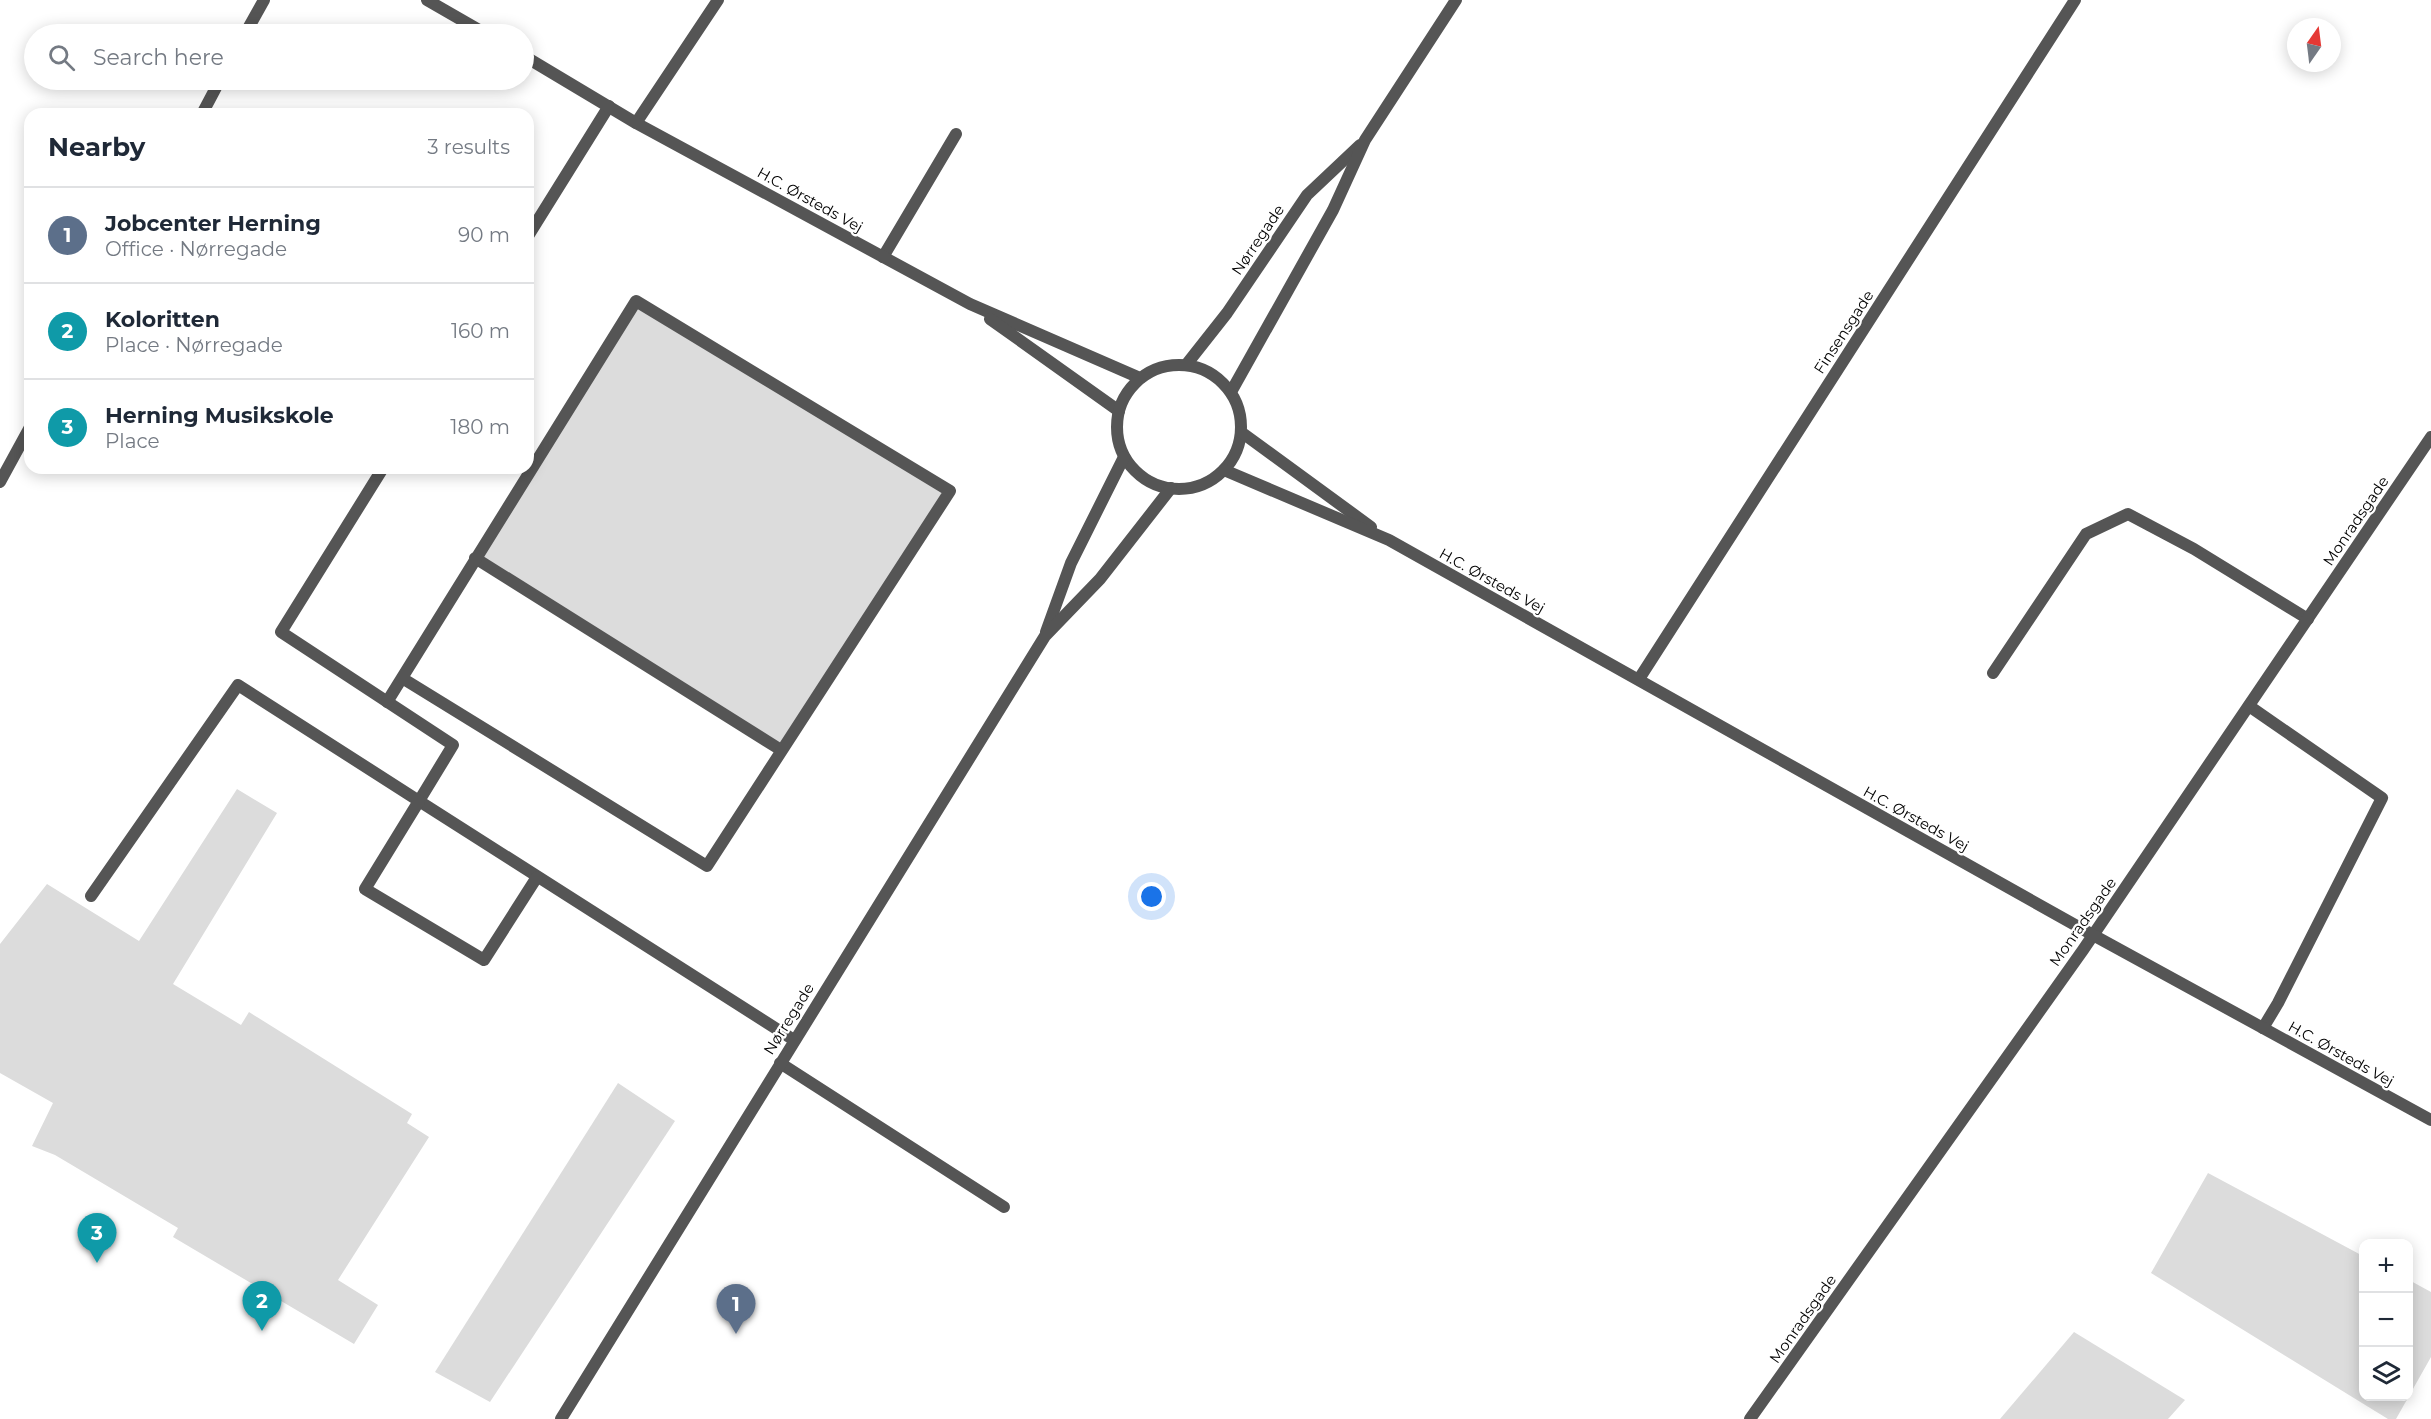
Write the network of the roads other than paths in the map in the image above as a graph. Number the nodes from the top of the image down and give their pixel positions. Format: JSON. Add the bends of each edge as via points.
{"nodes":[{"id":1,"x":264,"y":0,"type":"edge"},
{"id":2,"x":428,"y":0,"type":"edge"},
{"id":3,"x":718,"y":0,"type":"edge"},
{"id":4,"x":1456,"y":0,"type":"edge"},
{"id":5,"x":2075,"y":0,"type":"edge"},
{"id":6,"x":251,"y":24,"type":"edge"},
{"id":7,"x":469,"y":24,"type":"edge"},
{"id":8,"x":534,"y":62,"type":"edge"},
{"id":9,"x":215,"y":90,"type":"edge"},
{"id":10,"x":609,"y":106,"type":"junction"},
{"id":11,"x":205,"y":108,"type":"edge"},
{"id":12,"x":636,"y":123,"type":"junction"},
{"id":13,"x":956,"y":134,"type":"dead end"},
{"id":14,"x":1365,"y":140,"type":"junction"},
{"id":15,"x":534,"y":226,"type":"edge"},
{"id":16,"x":882,"y":257,"type":"junction"},
{"id":17,"x":970,"y":304,"type":"junction"},
{"id":18,"x":1186,"y":365,"type":"junction"},
{"id":19,"x":1140,"y":378,"type":"junction"},
{"id":20,"x":1230,"y":392,"type":"junction"},
{"id":21,"x":1119,"y":411,"type":"junction"},
{"id":22,"x":1241,"y":432,"type":"junction"},
{"id":23,"x":2431,"y":436,"type":"edge"},
{"id":24,"x":24,"y":438,"type":"edge"},
{"id":25,"x":1124,"y":457,"type":"junction"},
{"id":26,"x":534,"y":465,"type":"edge"},
{"id":27,"x":1224,"y":470,"type":"junction"},
{"id":28,"x":379,"y":474,"type":"edge"},
{"id":29,"x":528,"y":474,"type":"edge"},
{"id":30,"x":0,"y":482,"type":"edge"},
{"id":31,"x":1171,"y":488,"type":"junction"},
{"id":32,"x":1389,"y":540,"type":"junction"},
{"id":33,"x":476,"y":558,"type":"junction"},
{"id":34,"x":2308,"y":619,"type":"junction"},
{"id":35,"x":1045,"y":636,"type":"junction"},
{"id":36,"x":1993,"y":673,"type":"dead end"},
{"id":37,"x":402,"y":678,"type":"junction"},
{"id":38,"x":1639,"y":679,"type":"junction"},
{"id":39,"x":387,"y":702,"type":"junction"},
{"id":40,"x":2249,"y":706,"type":"junction"},
{"id":41,"x":782,"y":750,"type":"junction"},
{"id":42,"x":419,"y":801,"type":"junction"},
{"id":43,"x":537,"y":877,"type":"junction"},
{"id":44,"x":91,"y":896,"type":"dead end"},
{"id":45,"x":2092,"y":935,"type":"junction"},
{"id":46,"x":2263,"y":1028,"type":"junction"},
{"id":47,"x":794,"y":1040,"type":"junction"},
{"id":48,"x":780,"y":1062,"type":"junction"},
{"id":49,"x":2431,"y":1120,"type":"edge"},
{"id":50,"x":1004,"y":1207,"type":"dead end"},
{"id":51,"x":561,"y":1419,"type":"edge"},
{"id":52,"x":1750,"y":1419,"type":"edge"}],
"edges":[{"from":1,"to":6,"type":"street"},
{"from":2,"to":7,"type":"street"},
{"from":3,"to":12,"type":"street"},
{"from":4,"to":14,"type":"street","name":"Nørregade"},
{"from":5,"to":38,"type":"street","name":"Finsensgade"},
{"from":8,"to":10,"type":"street","name":"H.C. Ørsteds Vej"},
{"from":9,"to":11,"type":"street"},
{"from":10,"to":12,"type":"street","name":"H.C. Ørsteds Vej"},
{"from":10,"to":15,"type":"street"},
{"from":12,"to":16,"type":"street","name":"H.C. Ørsteds Vej"},
{"from":13,"to":16,"type":"street"},
{"from":14,"to":18,"type":"street","name":"Nørregade","via":[[1307,195],[1227,313]]},
{"from":14,"to":20,"type":"street","name":"Nørregade","via":[[1333,210]]},
{"from":16,"to":17,"type":"street","name":"H.C. Ørsteds Vej"},
{"from":17,"to":19,"type":"street","name":"H.C. Ørsteds Vej"},
{"from":17,"to":21,"type":"street","name":"H.C. Ørsteds Vej"},
{"from":18,"to":19,"type":"street","via":[[1154,370]]},
{"from":18,"to":20,"type":"street","via":[[1218,378]]},
{"from":19,"to":21,"type":"street"},
{"from":20,"to":22,"type":"street","via":[[1239,411]]},
{"from":21,"to":25,"type":"street","via":[[1117,426]]},
{"from":22,"to":27,"type":"street","via":[[1236,452]]},
{"from":22,"to":32,"type":"street","name":"H.C. Ørsteds Vej"},
{"from":23,"to":34,"type":"street","name":"Monradsgade"},
{"from":24,"to":30,"type":"street"},
{"from":25,"to":31,"type":"street","via":[[1144,478]]},
{"from":25,"to":35,"type":"street","name":"Nørregade","via":[[1071,564]]},
{"from":26,"to":41,"type":"street","via":[[636,301],[950,491]]},
{"from":27,"to":31,"type":"street","via":[[1209,482],[1191,488]]},
{"from":27,"to":32,"type":"street","name":"H.C. Ørsteds Vej"},
{"from":28,"to":39,"type":"street","via":[[280,632]]},
{"from":29,"to":33,"type":"street"},
{"from":31,"to":35,"type":"street","name":"Nørregade","via":[[1100,579]]},
{"from":32,"to":38,"type":"street","name":"H.C. Ørsteds Vej"},
{"from":33,"to":37,"type":"street"},
{"from":33,"to":41,"type":"street"},
{"from":34,"to":36,"type":"street","via":[[2194,549],[2128,514],[2086,534]]},
{"from":34,"to":40,"type":"street","name":"Monradsgade"},
{"from":35,"to":47,"type":"street","name":"Nørregade"},
{"from":37,"to":39,"type":"street"},
{"from":37,"to":41,"type":"street","via":[[706,866]]},
{"from":38,"to":45,"type":"street","name":"H.C. Ørsteds Vej"},
{"from":39,"to":42,"type":"street","via":[[453,745]]},
{"from":40,"to":45,"type":"street","name":"Monradsgade"},
{"from":40,"to":46,"type":"street","via":[[2382,798]]},
{"from":42,"to":43,"type":"street"},
{"from":42,"to":43,"type":"street","via":[[365,889],[484,960]]},
{"from":42,"to":44,"type":"street","via":[[238,685]]},
{"from":43,"to":47,"type":"street"},
{"from":45,"to":46,"type":"street","name":"H.C. Ørsteds Vej"},
{"from":45,"to":52,"type":"street","name":"Monradsgade"},
{"from":46,"to":49,"type":"street","name":"H.C. Ørsteds Vej"},
{"from":47,"to":48,"type":"street","name":"Nørregade"},
{"from":48,"to":50,"type":"street"},
{"from":48,"to":51,"type":"street","name":"Nørregade"}]}
